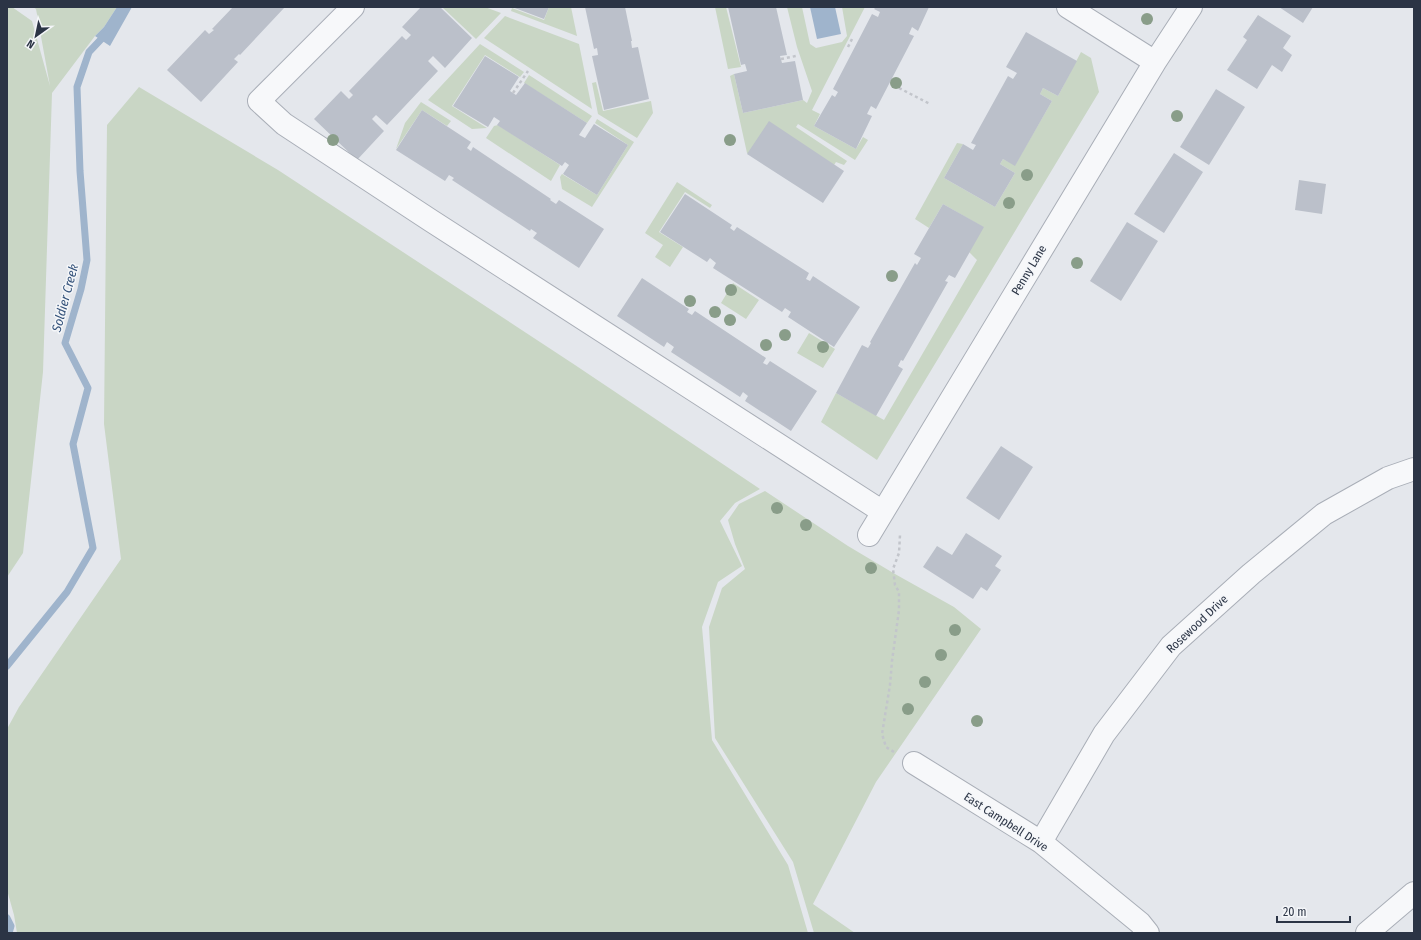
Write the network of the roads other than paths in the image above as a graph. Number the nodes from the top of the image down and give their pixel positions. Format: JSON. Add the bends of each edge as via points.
{"nodes":[{"id":1,"x":352,"y":7,"type":"edge"},
{"id":2,"x":1068,"y":7,"type":"edge"},
{"id":3,"x":1191,"y":7,"type":"edge"},
{"id":4,"x":1155,"y":62,"type":"junction"},
{"id":5,"x":1414,"y":469,"type":"edge"},
{"id":6,"x":883,"y":512,"type":"junction"},
{"id":7,"x":869,"y":535,"type":"dead end"},
{"id":8,"x":914,"y":763,"type":"road end"},
{"id":9,"x":1041,"y":842,"type":"junction"},
{"id":10,"x":1414,"y":893,"type":"edge"},
{"id":11,"x":1148,"y":933,"type":"edge"},
{"id":12,"x":1367,"y":933,"type":"edge"}],
"edges":[{"from":1,"to":6,"type":"street","via":[[259,101],[284,124]]},
{"from":2,"to":4,"type":"street"},
{"from":3,"to":4,"type":"street","name":"Penny Lane"},
{"from":4,"to":6,"type":"street","name":"Penny Lane"},
{"from":5,"to":9,"type":"street","name":"Rosewood Drive","via":[[1388,478],[1324,514],[1251,574],[1171,646],[1104,734]]},
{"from":6,"to":7,"type":"street","name":"Penny Lane"},
{"from":8,"to":9,"type":"street","name":"East Campbell Drive"},
{"from":9,"to":11,"type":"street","name":"East Campbell Drive"},
{"from":10,"to":12,"type":"street"}]}
